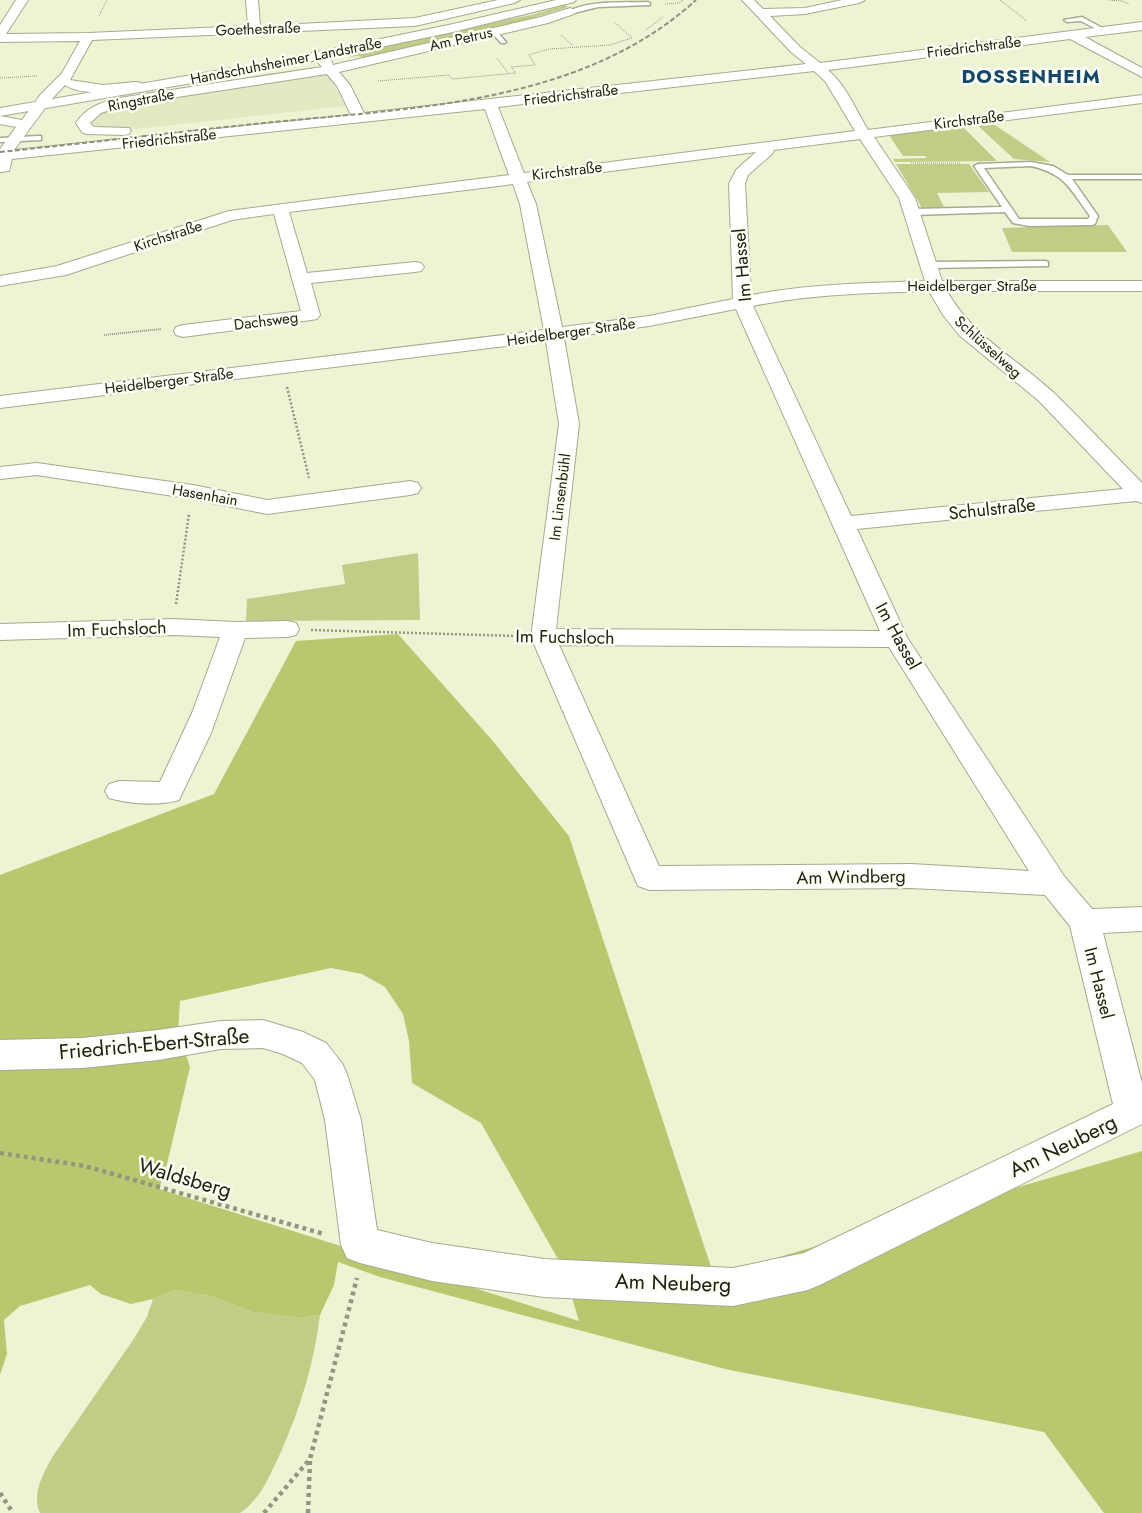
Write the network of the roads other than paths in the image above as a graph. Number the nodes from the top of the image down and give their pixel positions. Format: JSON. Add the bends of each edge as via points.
{"nodes":[{"id":1,"x":22,"y":0,"type":"edge"},
{"id":2,"x":252,"y":0,"type":"edge"},
{"id":3,"x":510,"y":0,"type":"edge"},
{"id":4,"x":748,"y":0,"type":"edge"},
{"id":5,"x":859,"y":0,"type":"edge"},
{"id":6,"x":7,"y":1,"type":"dead end"},
{"id":7,"x":648,"y":4,"type":"dead end"},
{"id":8,"x":570,"y":6,"type":"edge"},
{"id":9,"x":532,"y":10,"type":"junction"},
{"id":10,"x":761,"y":13,"type":"junction"},
{"id":11,"x":1067,"y":20,"type":"dead end"},
{"id":12,"x":1142,"y":26,"type":"edge"},
{"id":13,"x":254,"y":28,"type":"junction"},
{"id":14,"x":1104,"y":31,"type":"junction"},
{"id":15,"x":491,"y":32,"type":"junction"},
{"id":16,"x":0,"y":34,"type":"edge"},
{"id":17,"x":1072,"y":34,"type":"junction"},
{"id":18,"x":88,"y":36,"type":"junction"},
{"id":19,"x":0,"y":38,"type":"edge"},
{"id":20,"x":503,"y":42,"type":"dead end"},
{"id":21,"x":279,"y":64,"type":"junction"},
{"id":22,"x":323,"y":65,"type":"junction"},
{"id":23,"x":818,"y":67,"type":"junction"},
{"id":24,"x":1142,"y":72,"type":"edge"},
{"id":25,"x":70,"y":79,"type":"junction"},
{"id":26,"x":169,"y":83,"type":"junction"},
{"id":27,"x":1142,"y":99,"type":"edge"},
{"id":28,"x":64,"y":102,"type":"junction"},
{"id":29,"x":490,"y":104,"type":"junction"},
{"id":30,"x":38,"y":106,"type":"junction"},
{"id":31,"x":0,"y":112,"type":"edge"},
{"id":32,"x":357,"y":113,"type":"junction"},
{"id":33,"x":0,"y":120,"type":"edge"},
{"id":34,"x":25,"y":125,"type":"junction"},
{"id":35,"x":864,"y":134,"type":"junction"},
{"id":36,"x":38,"y":138,"type":"junction"},
{"id":37,"x":0,"y":140,"type":"edge"},
{"id":38,"x":15,"y":140,"type":"junction"},
{"id":39,"x":765,"y":146,"type":"junction"},
{"id":40,"x":24,"y":154,"type":"junction"},
{"id":41,"x":2,"y":156,"type":"edge"},
{"id":42,"x":2,"y":177,"type":"edge"},
{"id":43,"x":519,"y":177,"type":"junction"},
{"id":44,"x":1066,"y":177,"type":"junction"},
{"id":45,"x":1142,"y":177,"type":"edge"},
{"id":46,"x":280,"y":208,"type":"junction"},
{"id":47,"x":1008,"y":209,"type":"junction"},
{"id":48,"x":913,"y":212,"type":"junction"},
{"id":49,"x":1045,"y":264,"type":"dead end"},
{"id":50,"x":929,"y":265,"type":"junction"},
{"id":51,"x":415,"y":267,"type":"dead end"},
{"id":52,"x":301,"y":279,"type":"junction"},
{"id":53,"x":0,"y":280,"type":"edge"},
{"id":54,"x":936,"y":286,"type":"junction"},
{"id":55,"x":1142,"y":286,"type":"edge"},
{"id":56,"x":742,"y":302,"type":"junction"},
{"id":57,"x":183,"y":331,"type":"road end"},
{"id":58,"x":554,"y":334,"type":"junction"},
{"id":59,"x":0,"y":402,"type":"edge"},
{"id":60,"x":0,"y":473,"type":"edge"},
{"id":61,"x":410,"y":488,"type":"dead end"},
{"id":62,"x":1141,"y":494,"type":"edge"},
{"id":63,"x":842,"y":524,"type":"junction"},
{"id":64,"x":287,"y":629,"type":"road end"},
{"id":65,"x":235,"y":630,"type":"junction"},
{"id":66,"x":0,"y":632,"type":"edge"},
{"id":67,"x":543,"y":637,"type":"junction"},
{"id":68,"x":896,"y":639,"type":"junction"},
{"id":69,"x":119,"y":791,"type":"dead end"},
{"id":70,"x":1053,"y":884,"type":"junction"},
{"id":71,"x":1142,"y":919,"type":"edge"},
{"id":72,"x":1084,"y":922,"type":"junction"},
{"id":73,"x":0,"y":1055,"type":"edge"},
{"id":74,"x":1132,"y":1112,"type":"joint"},
{"id":75,"x":360,"y":1244,"type":"joint"}],
"edges":[{"from":1,"to":6,"type":"street"},
{"from":1,"to":16,"type":"street"},
{"from":2,"to":13,"type":"street"},
{"from":3,"to":9,"type":"street"},
{"from":3,"to":13,"type":"street","name":"Goethestraße","via":[[415,22]]},
{"from":4,"to":10,"type":"street","name":"Schlüsselweg"},
{"from":5,"to":10,"type":"street","via":[[805,11]]},
{"from":7,"to":8,"type":"lane","name":"Am Petrus"},
{"from":8,"to":9,"type":"street","name":"Handschuhsheimer Landstraße"},
{"from":8,"to":15,"type":"street","name":"Am Petrus","via":[[544,20]]},
{"from":9,"to":22,"type":"street","name":"Handschuhsheimer Landstraße"},
{"from":10,"to":23,"type":"street","name":"Schlüsselweg","via":[[795,49]]},
{"from":11,"to":14,"type":"lane","via":[[1082,19]]},
{"from":12,"to":14,"type":"street","name":"Friedrichstraße"},
{"from":13,"to":18,"type":"street","name":"Goethestraße"},
{"from":14,"to":17,"type":"street","name":"Friedrichstraße"},
{"from":15,"to":20,"type":"lane"},
{"from":15,"to":22,"type":"street","name":"Am Petrus"},
{"from":17,"to":23,"type":"street","name":"Friedrichstraße"},
{"from":17,"to":24,"type":"street"},
{"from":18,"to":19,"type":"street","name":"Goethestraße"},
{"from":18,"to":25,"type":"street"},
{"from":21,"to":22,"type":"street"},
{"from":21,"to":22,"type":"street","name":"Handschuhsheimer Landstraße","via":[[304,59]]},
{"from":21,"to":26,"type":"street","name":"Handschuhsheimer Landstraße"},
{"from":22,"to":32,"type":"street","via":[[343,85]]},
{"from":22,"to":32,"type":"street","name":"Ringstraße","via":[[125,101],[96,110],[83,123],[91,131],[115,132]]},
{"from":23,"to":29,"type":"street","name":"Friedrichstraße"},
{"from":23,"to":35,"type":"street","name":"Schlüsselweg","via":[[830,78]]},
{"from":25,"to":26,"type":"street","via":[[110,89]]},
{"from":25,"to":28,"type":"street","via":[[70,94]]},
{"from":25,"to":30,"type":"street"},
{"from":26,"to":28,"type":"street","name":"Handschuhsheimer Landstraße"},
{"from":27,"to":35,"type":"street","name":"Kirchstraße"},
{"from":28,"to":30,"type":"street","name":"Handschuhsheimer Landstraße"},
{"from":28,"to":36,"type":"street"},
{"from":29,"to":32,"type":"street","name":"Friedrichstraße"},
{"from":29,"to":43,"type":"street","name":"Im Linsenbühl"},
{"from":30,"to":31,"type":"street","name":"Handschuhsheimer Landstraße"},
{"from":30,"to":34,"type":"street"},
{"from":32,"to":40,"type":"street","name":"Friedrichstraße"},
{"from":33,"to":34,"type":"street"},
{"from":34,"to":38,"type":"street"},
{"from":35,"to":39,"type":"street","name":"Kirchstraße"},
{"from":35,"to":48,"type":"street","name":"Schlüsselweg"},
{"from":36,"to":38,"type":"lane"},
{"from":36,"to":40,"type":"street"},
{"from":37,"to":38,"type":"lane"},
{"from":38,"to":41,"type":"street"},
{"from":39,"to":43,"type":"street","name":"Kirchstraße"},
{"from":39,"to":56,"type":"street","name":"Im Hassel","via":[[767,151],[741,172],[737,184]]},
{"from":40,"to":41,"type":"street","name":"Friedrichstraße"},
{"from":40,"to":42,"type":"street"},
{"from":41,"to":42,"type":"street"},
{"from":43,"to":46,"type":"street","name":"Kirchstraße"},
{"from":43,"to":58,"type":"street","name":"Im Linsenbühl","via":[[528,204]]},
{"from":44,"to":45,"type":"lane"},
{"from":44,"to":47,"type":"lane","via":[[1050,168],[1031,164],[978,166]]},
{"from":44,"to":47,"type":"lane","via":[[1094,216],[1092,222],[1016,221]]},
{"from":46,"to":52,"type":"street","name":"Dachsweg"},
{"from":46,"to":53,"type":"street","name":"Kirchstraße","via":[[230,216],[60,271]]},
{"from":47,"to":48,"type":"lane"},
{"from":48,"to":50,"type":"street","name":"Schlüsselweg"},
{"from":49,"to":50,"type":"lane"},
{"from":50,"to":54,"type":"street","name":"Schlüsselweg"},
{"from":51,"to":52,"type":"street"},
{"from":52,"to":57,"type":"street","name":"Dachsweg","via":[[311,315]]},
{"from":54,"to":55,"type":"street","name":"Heidelberger Straße"},
{"from":54,"to":56,"type":"street","name":"Heidelberger Straße","via":[[837,289]]},
{"from":54,"to":62,"type":"street","name":"Schlüsselweg","via":[[949,311],[966,331],[1046,397]]},
{"from":56,"to":58,"type":"street","name":"Heidelberger Straße","via":[[649,321]]},
{"from":56,"to":63,"type":"street","name":"Im Hassel"},
{"from":58,"to":59,"type":"street","name":"Heidelberger Straße"},
{"from":58,"to":67,"type":"street","name":"Im Linsenbühl","via":[[569,424]]},
{"from":60,"to":61,"type":"street","name":"Hasenhain","via":[[37,469],[267,506]]},
{"from":62,"to":63,"type":"street","name":"Schulstraße"},
{"from":63,"to":68,"type":"street","name":"Im Hassel"},
{"from":64,"to":65,"type":"street","name":"Im Fuchsloch"},
{"from":65,"to":66,"type":"street","name":"Im Fuchsloch","via":[[173,627]]},
{"from":65,"to":69,"type":"street","via":[[190,755],[169,793]]},
{"from":67,"to":68,"type":"street","name":"Im Fuchsloch"},
{"from":67,"to":70,"type":"street","name":"Am Windberg","via":[[649,878],[911,876]]},
{"from":68,"to":70,"type":"street","name":"Im Hassel"},
{"from":70,"to":72,"type":"street","name":"Im Hassel"},
{"from":71,"to":72,"type":"street"},
{"from":72,"to":74,"type":"street","name":"Im Hassel"},
{"from":73,"to":75,"type":"street","name":"Friedrich-Ebert-Straße","via":[[83,1053],[221,1035],[263,1034],[291,1042],[314,1054],[330,1074],[343,1120]]},
{"from":74,"to":75,"type":"street","name":"Am Neuberg","via":[[808,1271],[733,1287],[544,1278],[432,1262]]}]}
